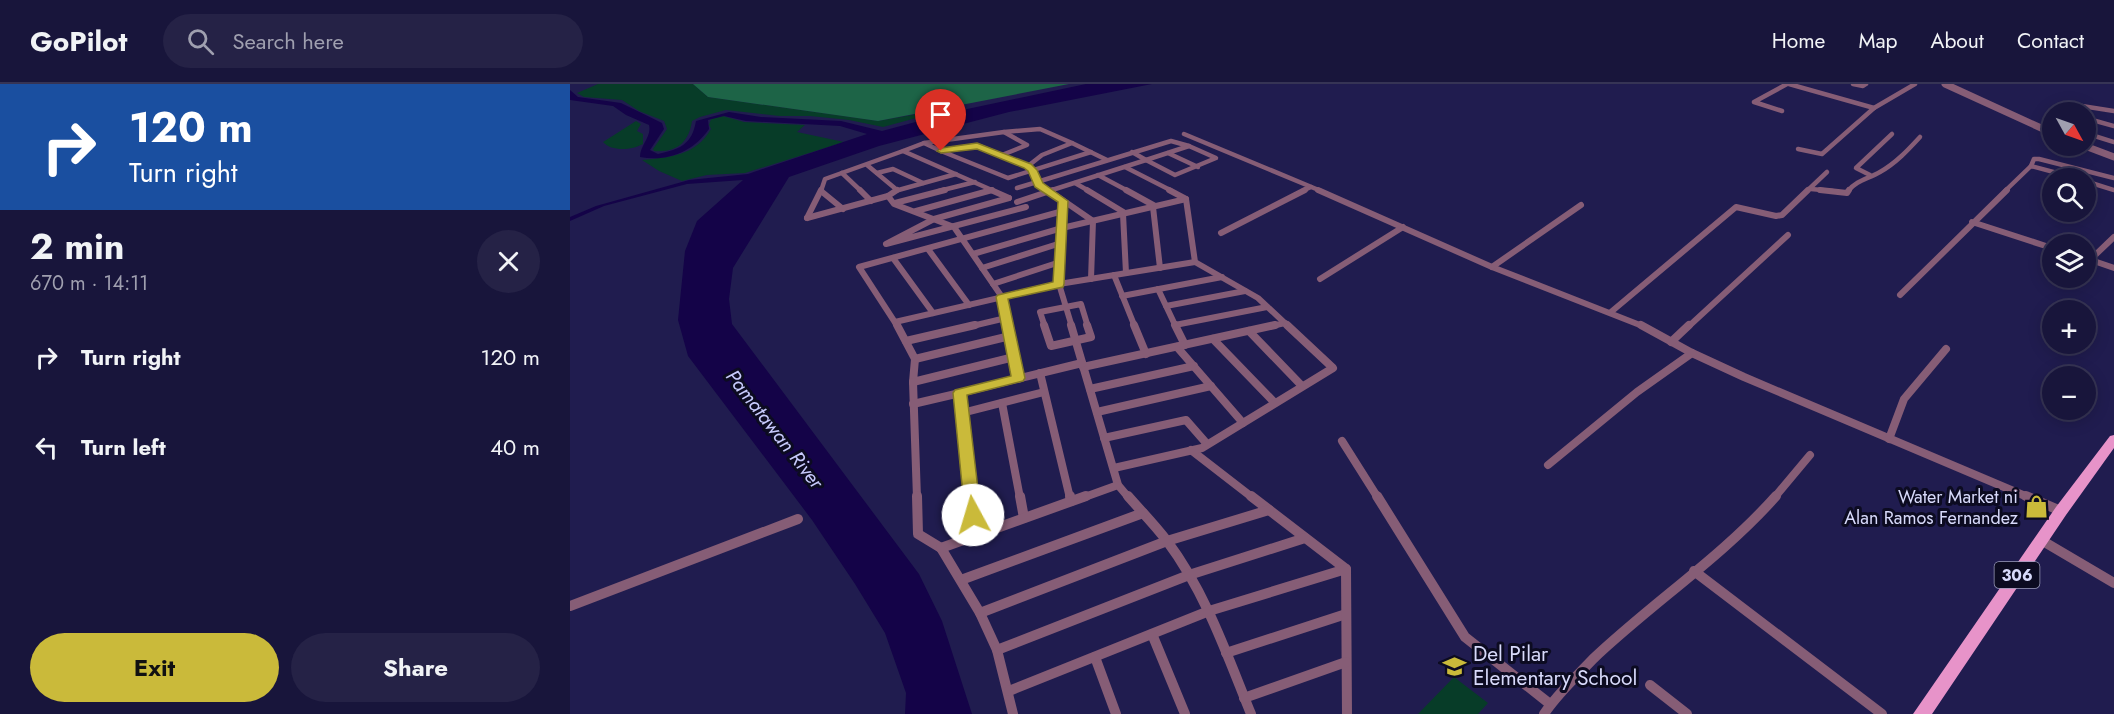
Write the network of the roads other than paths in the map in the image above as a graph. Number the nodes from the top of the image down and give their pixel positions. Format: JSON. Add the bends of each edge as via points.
{"nodes":[{"id":1,"x":1788,"y":84,"type":"edge"},
{"id":2,"x":1853,"y":84,"type":"edge"},
{"id":3,"x":1866,"y":84,"type":"edge"},
{"id":4,"x":1915,"y":84,"type":"edge"},
{"id":5,"x":1945,"y":84,"type":"edge"},
{"id":6,"x":1874,"y":108,"type":"junction"},
{"id":7,"x":2096,"y":108,"type":"edge"},
{"id":8,"x":1782,"y":111,"type":"dead end"},
{"id":9,"x":2114,"y":111,"type":"edge"},
{"id":10,"x":2096,"y":121,"type":"edge"},
{"id":11,"x":2114,"y":126,"type":"edge"},
{"id":12,"x":2042,"y":129,"type":"edge"},
{"id":13,"x":1004,"y":132,"type":"junction"},
{"id":14,"x":1184,"y":134,"type":"dead end"},
{"id":15,"x":1892,"y":134,"type":"dead end"},
{"id":16,"x":2096,"y":136,"type":"edge"},
{"id":17,"x":1920,"y":137,"type":"dead end"},
{"id":18,"x":2114,"y":142,"type":"edge"},
{"id":19,"x":924,"y":143,"type":"junction"},
{"id":20,"x":1072,"y":143,"type":"junction"},
{"id":21,"x":1189,"y":146,"type":"junction"},
{"id":22,"x":1798,"y":149,"type":"dead end"},
{"id":23,"x":2096,"y":150,"type":"edge"},
{"id":24,"x":903,"y":151,"type":"junction"},
{"id":25,"x":941,"y":151,"type":"junction"},
{"id":26,"x":1091,"y":152,"type":"junction"},
{"id":27,"x":1132,"y":152,"type":"junction"},
{"id":28,"x":1168,"y":153,"type":"junction"},
{"id":29,"x":1002,"y":155,"type":"junction"},
{"id":30,"x":2114,"y":157,"type":"edge"},
{"id":31,"x":1107,"y":160,"type":"junction"},
{"id":32,"x":1146,"y":160,"type":"junction"},
{"id":33,"x":867,"y":165,"type":"junction"},
{"id":34,"x":2031,"y":166,"type":"junction"},
{"id":35,"x":1125,"y":167,"type":"junction"},
{"id":36,"x":1198,"y":167,"type":"junction"},
{"id":37,"x":1030,"y":168,"type":"junction"},
{"id":38,"x":2042,"y":169,"type":"edge"},
{"id":39,"x":1827,"y":172,"type":"dead end"},
{"id":40,"x":842,"y":173,"type":"junction"},
{"id":41,"x":877,"y":173,"type":"junction"},
{"id":42,"x":956,"y":174,"type":"junction"},
{"id":43,"x":1098,"y":175,"type":"junction"},
{"id":44,"x":1870,"y":175,"type":"junction"},
{"id":45,"x":2114,"y":178,"type":"edge"},
{"id":46,"x":975,"y":182,"type":"junction"},
{"id":47,"x":1037,"y":182,"type":"junction"},
{"id":48,"x":923,"y":183,"type":"junction"},
{"id":49,"x":1075,"y":183,"type":"junction"},
{"id":50,"x":2096,"y":184,"type":"edge"},
{"id":51,"x":1311,"y":187,"type":"junction"},
{"id":52,"x":1017,"y":188,"type":"dead end"},
{"id":53,"x":1811,"y":189,"type":"junction"},
{"id":54,"x":897,"y":190,"type":"junction"},
{"id":55,"x":992,"y":190,"type":"junction"},
{"id":56,"x":2114,"y":190,"type":"edge"},
{"id":57,"x":1048,"y":191,"type":"junction"},
{"id":58,"x":821,"y":192,"type":"junction"},
{"id":59,"x":888,"y":196,"type":"junction"},
{"id":60,"x":1009,"y":198,"type":"junction"},
{"id":61,"x":1186,"y":199,"type":"junction"},
{"id":62,"x":870,"y":201,"type":"junction"},
{"id":63,"x":1063,"y":201,"type":"junction"},
{"id":64,"x":1017,"y":202,"type":"junction"},
{"id":65,"x":894,"y":204,"type":"junction"},
{"id":66,"x":1581,"y":206,"type":"dead end"},
{"id":67,"x":1154,"y":207,"type":"junction"},
{"id":68,"x":843,"y":209,"type":"junction"},
{"id":69,"x":916,"y":211,"type":"junction"},
{"id":70,"x":1063,"y":211,"type":"junction"},
{"id":71,"x":1124,"y":214,"type":"junction"},
{"id":72,"x":934,"y":219,"type":"junction"},
{"id":73,"x":1093,"y":221,"type":"junction"},
{"id":74,"x":1972,"y":222,"type":"junction"},
{"id":75,"x":954,"y":227,"type":"junction"},
{"id":76,"x":1403,"y":227,"type":"junction"},
{"id":77,"x":1062,"y":228,"type":"junction"},
{"id":78,"x":1221,"y":233,"type":"dead end"},
{"id":79,"x":1788,"y":235,"type":"dead end"},
{"id":80,"x":2114,"y":237,"type":"edge"},
{"id":81,"x":963,"y":240,"type":"junction"},
{"id":82,"x":1061,"y":243,"type":"junction"},
{"id":83,"x":2042,"y":245,"type":"edge"},
{"id":84,"x":928,"y":249,"type":"junction"},
{"id":85,"x":2096,"y":252,"type":"edge"},
{"id":86,"x":973,"y":254,"type":"junction"},
{"id":87,"x":893,"y":258,"type":"junction"},
{"id":88,"x":1060,"y":262,"type":"junction"},
{"id":89,"x":1195,"y":262,"type":"junction"},
{"id":90,"x":2096,"y":262,"type":"edge"},
{"id":91,"x":1492,"y":267,"type":"junction"},
{"id":92,"x":982,"y":268,"type":"junction"},
{"id":93,"x":1160,"y":268,"type":"junction"},
{"id":94,"x":2114,"y":268,"type":"edge"},
{"id":95,"x":1126,"y":273,"type":"junction"},
{"id":96,"x":1114,"y":275,"type":"junction"},
{"id":97,"x":1222,"y":277,"type":"junction"},
{"id":98,"x":1091,"y":279,"type":"junction"},
{"id":99,"x":1320,"y":279,"type":"dead end"},
{"id":100,"x":993,"y":284,"type":"junction"},
{"id":101,"x":1059,"y":284,"type":"junction"},
{"id":102,"x":1158,"y":289,"type":"junction"},
{"id":103,"x":1245,"y":291,"type":"junction"},
{"id":104,"x":1122,"y":296,"type":"junction"},
{"id":105,"x":1900,"y":296,"type":"dead end"},
{"id":106,"x":1002,"y":297,"type":"junction"},
{"id":107,"x":969,"y":305,"type":"junction"},
{"id":108,"x":1065,"y":306,"type":"junction"},
{"id":109,"x":1166,"y":306,"type":"junction"},
{"id":110,"x":1267,"y":307,"type":"junction"},
{"id":111,"x":1611,"y":312,"type":"junction"},
{"id":112,"x":933,"y":313,"type":"junction"},
{"id":113,"x":1006,"y":318,"type":"junction"},
{"id":114,"x":895,"y":322,"type":"junction"},
{"id":115,"x":1285,"y":323,"type":"junction"},
{"id":116,"x":1175,"y":325,"type":"junction"},
{"id":117,"x":1249,"y":331,"type":"junction"},
{"id":118,"x":1010,"y":336,"type":"junction"},
{"id":119,"x":1213,"y":339,"type":"junction"},
{"id":120,"x":906,"y":341,"type":"junction"},
{"id":121,"x":1076,"y":341,"type":"junction"},
{"id":122,"x":1671,"y":342,"type":"junction"},
{"id":123,"x":1181,"y":346,"type":"junction"},
{"id":124,"x":1946,"y":349,"type":"dead end"},
{"id":125,"x":1692,"y":353,"type":"junction"},
{"id":126,"x":1146,"y":354,"type":"junction"},
{"id":127,"x":1014,"y":357,"type":"junction"},
{"id":128,"x":915,"y":359,"type":"junction"},
{"id":129,"x":1083,"y":365,"type":"junction"},
{"id":130,"x":1194,"y":366,"type":"junction"},
{"id":131,"x":1040,"y":373,"type":"junction"},
{"id":132,"x":1018,"y":378,"type":"junction"},
{"id":133,"x":913,"y":382,"type":"junction"},
{"id":134,"x":1211,"y":386,"type":"junction"},
{"id":135,"x":1302,"y":386,"type":"junction"},
{"id":136,"x":1090,"y":389,"type":"junction"},
{"id":137,"x":1044,"y":392,"type":"junction"},
{"id":138,"x":960,"y":393,"type":"junction"},
{"id":139,"x":1002,"y":403,"type":"junction"},
{"id":140,"x":1275,"y":403,"type":"junction"},
{"id":141,"x":913,"y":404,"type":"junction"},
{"id":142,"x":1097,"y":412,"type":"junction"},
{"id":143,"x":962,"y":413,"type":"junction"},
{"id":144,"x":1243,"y":423,"type":"junction"},
{"id":145,"x":1104,"y":438,"type":"junction"},
{"id":146,"x":1888,"y":439,"type":"junction"},
{"id":147,"x":2114,"y":439,"type":"edge"},
{"id":148,"x":1342,"y":441,"type":"dead end"},
{"id":149,"x":1207,"y":444,"type":"junction"},
{"id":150,"x":1191,"y":450,"type":"junction"},
{"id":151,"x":1810,"y":455,"type":"dead end"},
{"id":152,"x":1548,"y":465,"type":"dead end"},
{"id":153,"x":1114,"y":468,"type":"junction"},
{"id":154,"x":1119,"y":485,"type":"junction"},
{"id":155,"x":1071,"y":501,"type":"junction"},
{"id":156,"x":1269,"y":510,"type":"junction"},
{"id":157,"x":2061,"y":511,"type":"junction"},
{"id":158,"x":1143,"y":513,"type":"junction"},
{"id":159,"x":1024,"y":518,"type":"junction"},
{"id":160,"x":798,"y":519,"type":"dead end"},
{"id":161,"x":975,"y":535,"type":"junction"},
{"id":162,"x":1305,"y":538,"type":"junction"},
{"id":163,"x":2041,"y":540,"type":"junction"},
{"id":164,"x":1167,"y":541,"type":"junction"},
{"id":165,"x":941,"y":548,"type":"junction"},
{"id":166,"x":1346,"y":568,"type":"junction"},
{"id":167,"x":1694,"y":571,"type":"junction"},
{"id":168,"x":1189,"y":575,"type":"junction"},
{"id":169,"x":961,"y":580,"type":"junction"},
{"id":170,"x":2114,"y":583,"type":"edge"},
{"id":171,"x":570,"y":606,"type":"edge"},
{"id":172,"x":1209,"y":611,"type":"junction"},
{"id":173,"x":980,"y":613,"type":"junction"},
{"id":174,"x":1346,"y":614,"type":"junction"},
{"id":175,"x":1152,"y":634,"type":"junction"},
{"id":176,"x":997,"y":651,"type":"junction"},
{"id":177,"x":1226,"y":653,"type":"junction"},
{"id":178,"x":1095,"y":657,"type":"junction"},
{"id":179,"x":1346,"y":662,"type":"junction"},
{"id":180,"x":1650,"y":685,"type":"dead end"},
{"id":181,"x":1009,"y":691,"type":"junction"},
{"id":182,"x":1244,"y":698,"type":"junction"},
{"id":183,"x":1550,"y":704,"type":"junction"},
{"id":184,"x":1013,"y":714,"type":"edge"},
{"id":185,"x":1116,"y":714,"type":"edge"},
{"id":186,"x":1185,"y":714,"type":"edge"},
{"id":187,"x":1251,"y":714,"type":"edge"},
{"id":188,"x":1347,"y":714,"type":"edge"},
{"id":189,"x":1544,"y":714,"type":"edge"},
{"id":190,"x":1687,"y":714,"type":"edge"},
{"id":191,"x":1882,"y":714,"type":"edge"},
{"id":192,"x":1922,"y":714,"type":"edge"}],
"edges":[{"from":1,"to":6,"type":"street"},
{"from":1,"to":8,"type":"street","via":[[1754,102]]},
{"from":2,"to":3,"type":"street"},
{"from":4,"to":6,"type":"street"},
{"from":5,"to":12,"type":"street"},
{"from":6,"to":22,"type":"street","via":[[1822,154]]},
{"from":7,"to":9,"type":"street"},
{"from":10,"to":11,"type":"street"},
{"from":13,"to":19,"type":"street"},
{"from":13,"to":20,"type":"street","via":[[1040,129]]},
{"from":13,"to":29,"type":"street","via":[[1027,145]]},
{"from":14,"to":51,"type":"street"},
{"from":15,"to":44,"type":"street","via":[[1856,168]]},
{"from":16,"to":18,"type":"street"},
{"from":17,"to":44,"type":"street","via":[[1897,159]]},
{"from":19,"to":24,"type":"street"},
{"from":19,"to":25,"type":"street"},
{"from":20,"to":26,"type":"street"},
{"from":20,"to":37,"type":"street","via":[[1042,155]]},
{"from":21,"to":27,"type":"street","via":[[1171,141]]},
{"from":21,"to":28,"type":"street"},
{"from":21,"to":36,"type":"street","via":[[1216,158]]},
{"from":23,"to":30,"type":"street"},
{"from":24,"to":33,"type":"street"},
{"from":24,"to":42,"type":"street"},
{"from":25,"to":29,"type":"street","via":[[980,146]]},
{"from":25,"to":37,"type":"street","via":[[1005,178]]},
{"from":26,"to":31,"type":"street"},
{"from":26,"to":37,"type":"street"},
{"from":27,"to":31,"type":"street"},
{"from":27,"to":32,"type":"street"},
{"from":28,"to":32,"type":"street"},
{"from":28,"to":36,"type":"street"},
{"from":29,"to":37,"type":"street"},
{"from":31,"to":47,"type":"street"},
{"from":32,"to":35,"type":"street"},
{"from":32,"to":36,"type":"street","via":[[1175,175]]},
{"from":33,"to":40,"type":"street"},
{"from":33,"to":41,"type":"street"},
{"from":34,"to":38,"type":"street"},
{"from":34,"to":45,"type":"street","via":[[2034,159],[2039,159]]},
{"from":34,"to":74,"type":"street"},
{"from":35,"to":43,"type":"street"},
{"from":35,"to":61,"type":"street"},
{"from":37,"to":47,"type":"street"},
{"from":39,"to":53,"type":"street"},
{"from":40,"to":58,"type":"street","via":[[825,179]]},
{"from":40,"to":62,"type":"street"},
{"from":41,"to":48,"type":"street","via":[[894,169]]},
{"from":41,"to":54,"type":"street"},
{"from":42,"to":46,"type":"street"},
{"from":42,"to":48,"type":"street"},
{"from":43,"to":49,"type":"street"},
{"from":43,"to":67,"type":"street"},
{"from":44,"to":53,"type":"street","via":[[1862,177],[1847,193]]},
{"from":46,"to":55,"type":"street"},
{"from":46,"to":65,"type":"street"},
{"from":47,"to":52,"type":"street"},
{"from":47,"to":57,"type":"street"},
{"from":48,"to":54,"type":"street"},
{"from":49,"to":57,"type":"street"},
{"from":49,"to":71,"type":"street"},
{"from":50,"to":56,"type":"street"},
{"from":51,"to":76,"type":"street"},
{"from":51,"to":78,"type":"street"},
{"from":53,"to":111,"type":"street","via":[[1782,215],[1736,207]]},
{"from":54,"to":59,"type":"street"},
{"from":55,"to":60,"type":"street"},
{"from":55,"to":69,"type":"street"},
{"from":57,"to":63,"type":"street"},
{"from":57,"to":64,"type":"street"},
{"from":58,"to":68,"type":"street"},
{"from":58,"to":68,"type":"street","via":[[807,218]]},
{"from":59,"to":62,"type":"street"},
{"from":59,"to":65,"type":"street"},
{"from":60,"to":64,"type":"street"},
{"from":60,"to":72,"type":"street"},
{"from":61,"to":67,"type":"street"},
{"from":61,"to":89,"type":"street"},
{"from":62,"to":68,"type":"street"},
{"from":63,"to":70,"type":"street"},
{"from":63,"to":73,"type":"street"},
{"from":64,"to":75,"type":"street","via":[[1028,208]]},
{"from":65,"to":69,"type":"street"},
{"from":66,"to":91,"type":"street"},
{"from":67,"to":71,"type":"street"},
{"from":67,"to":93,"type":"street"},
{"from":69,"to":72,"type":"street"},
{"from":70,"to":77,"type":"street"},
{"from":70,"to":81,"type":"street"},
{"from":71,"to":73,"type":"street"},
{"from":71,"to":95,"type":"street"},
{"from":72,"to":75,"type":"street"},
{"from":72,"to":75,"type":"street","via":[[886,243]]},
{"from":73,"to":77,"type":"street"},
{"from":73,"to":98,"type":"street"},
{"from":74,"to":83,"type":"street"},
{"from":74,"to":105,"type":"street"},
{"from":75,"to":81,"type":"street"},
{"from":76,"to":91,"type":"street"},
{"from":76,"to":99,"type":"street"},
{"from":77,"to":82,"type":"street"},
{"from":77,"to":86,"type":"street"},
{"from":79,"to":122,"type":"street"},
{"from":80,"to":85,"type":"street"},
{"from":81,"to":84,"type":"street"},
{"from":81,"to":86,"type":"street"},
{"from":82,"to":88,"type":"street"},
{"from":82,"to":92,"type":"street"},
{"from":84,"to":87,"type":"street"},
{"from":84,"to":107,"type":"street"},
{"from":86,"to":92,"type":"street"},
{"from":87,"to":112,"type":"street"},
{"from":87,"to":114,"type":"street","via":[[859,267]]},
{"from":88,"to":100,"type":"street"},
{"from":88,"to":101,"type":"street"},
{"from":89,"to":93,"type":"street"},
{"from":89,"to":97,"type":"street"},
{"from":90,"to":94,"type":"street"},
{"from":91,"to":111,"type":"street"},
{"from":92,"to":100,"type":"street"},
{"from":93,"to":95,"type":"street"},
{"from":95,"to":96,"type":"street"},
{"from":96,"to":98,"type":"street"},
{"from":96,"to":104,"type":"street"},
{"from":97,"to":102,"type":"street"},
{"from":97,"to":103,"type":"street"},
{"from":98,"to":101,"type":"street"},
{"from":100,"to":106,"type":"street"},
{"from":101,"to":106,"type":"street"},
{"from":101,"to":108,"type":"street"},
{"from":102,"to":104,"type":"street"},
{"from":102,"to":109,"type":"street"},
{"from":103,"to":109,"type":"street"},
{"from":103,"to":110,"type":"street"},
{"from":104,"to":126,"type":"street"},
{"from":106,"to":107,"type":"street"},
{"from":106,"to":113,"type":"street"},
{"from":107,"to":112,"type":"street"},
{"from":108,"to":121,"type":"street"},
{"from":108,"to":121,"type":"street","via":[[1081,304],[1090,337]]},
{"from":108,"to":121,"type":"street","via":[[1040,312],[1051,346]]},
{"from":109,"to":116,"type":"street"},
{"from":110,"to":115,"type":"street"},
{"from":110,"to":116,"type":"street"},
{"from":111,"to":122,"type":"street"},
{"from":112,"to":114,"type":"street"},
{"from":113,"to":118,"type":"street"},
{"from":113,"to":120,"type":"street"},
{"from":114,"to":120,"type":"street"},
{"from":115,"to":117,"type":"street"},
{"from":115,"to":135,"type":"street","via":[[1333,368]]},
{"from":116,"to":123,"type":"street"},
{"from":117,"to":119,"type":"street"},
{"from":117,"to":135,"type":"street"},
{"from":118,"to":127,"type":"street"},
{"from":118,"to":128,"type":"street"},
{"from":119,"to":123,"type":"street"},
{"from":119,"to":140,"type":"street"},
{"from":120,"to":128,"type":"street"},
{"from":121,"to":129,"type":"street"},
{"from":122,"to":125,"type":"street"},
{"from":123,"to":126,"type":"street"},
{"from":123,"to":130,"type":"street"},
{"from":124,"to":146,"type":"street","via":[[1904,399]]},
{"from":125,"to":146,"type":"street"},
{"from":125,"to":152,"type":"street"},
{"from":126,"to":129,"type":"street"},
{"from":127,"to":132,"type":"street"},
{"from":127,"to":133,"type":"street"},
{"from":128,"to":133,"type":"street"},
{"from":129,"to":131,"type":"street"},
{"from":129,"to":136,"type":"street"},
{"from":130,"to":134,"type":"street"},
{"from":130,"to":136,"type":"street"},
{"from":131,"to":132,"type":"street"},
{"from":131,"to":137,"type":"street"},
{"from":132,"to":138,"type":"street"},
{"from":133,"to":141,"type":"street"},
{"from":134,"to":142,"type":"street"},
{"from":134,"to":144,"type":"street"},
{"from":135,"to":140,"type":"street"},
{"from":136,"to":142,"type":"street"},
{"from":137,"to":139,"type":"street"},
{"from":137,"to":155,"type":"street"},
{"from":138,"to":141,"type":"street"},
{"from":138,"to":143,"type":"street"},
{"from":139,"to":143,"type":"street"},
{"from":139,"to":159,"type":"street"},
{"from":140,"to":144,"type":"street"},
{"from":141,"to":165,"type":"street","via":[[918,534]]},
{"from":142,"to":145,"type":"street"},
{"from":143,"to":161,"type":"street"},
{"from":144,"to":149,"type":"street"},
{"from":145,"to":149,"type":"street","via":[[1186,420]]},
{"from":145,"to":153,"type":"street"},
{"from":146,"to":157,"type":"street"},
{"from":147,"to":157,"type":"main road","number":"306"},
{"from":148,"to":183,"type":"street","via":[[1465,637]]},
{"from":149,"to":150,"type":"street"},
{"from":150,"to":153,"type":"street"},
{"from":150,"to":156,"type":"street"},
{"from":151,"to":167,"type":"street","via":[[1750,523]]},
{"from":153,"to":154,"type":"street"},
{"from":154,"to":155,"type":"street"},
{"from":154,"to":158,"type":"street"},
{"from":155,"to":159,"type":"street"},
{"from":156,"to":162,"type":"street"},
{"from":156,"to":164,"type":"street"},
{"from":157,"to":163,"type":"main road","number":"306"},
{"from":158,"to":164,"type":"street"},
{"from":158,"to":169,"type":"street"},
{"from":159,"to":161,"type":"street"},
{"from":160,"to":171,"type":"street"},
{"from":161,"to":165,"type":"street"},
{"from":162,"to":166,"type":"street"},
{"from":162,"to":168,"type":"street"},
{"from":163,"to":170,"type":"street"},
{"from":163,"to":192,"type":"main road","number":"306"},
{"from":164,"to":168,"type":"street"},
{"from":164,"to":173,"type":"street"},
{"from":165,"to":169,"type":"street"},
{"from":166,"to":172,"type":"street"},
{"from":166,"to":174,"type":"street"},
{"from":167,"to":183,"type":"street","via":[[1622,633]]},
{"from":167,"to":191,"type":"street"},
{"from":168,"to":172,"type":"street"},
{"from":168,"to":176,"type":"street"},
{"from":169,"to":173,"type":"street"},
{"from":172,"to":175,"type":"street"},
{"from":172,"to":177,"type":"street"},
{"from":173,"to":176,"type":"street"},
{"from":174,"to":177,"type":"street"},
{"from":174,"to":179,"type":"street"},
{"from":175,"to":178,"type":"street"},
{"from":175,"to":186,"type":"street"},
{"from":176,"to":181,"type":"street"},
{"from":177,"to":182,"type":"street"},
{"from":178,"to":181,"type":"street"},
{"from":178,"to":185,"type":"street"},
{"from":179,"to":182,"type":"street"},
{"from":179,"to":188,"type":"street"},
{"from":180,"to":190,"type":"street"},
{"from":181,"to":184,"type":"street"},
{"from":182,"to":187,"type":"street"},
{"from":183,"to":189,"type":"street"}]}
